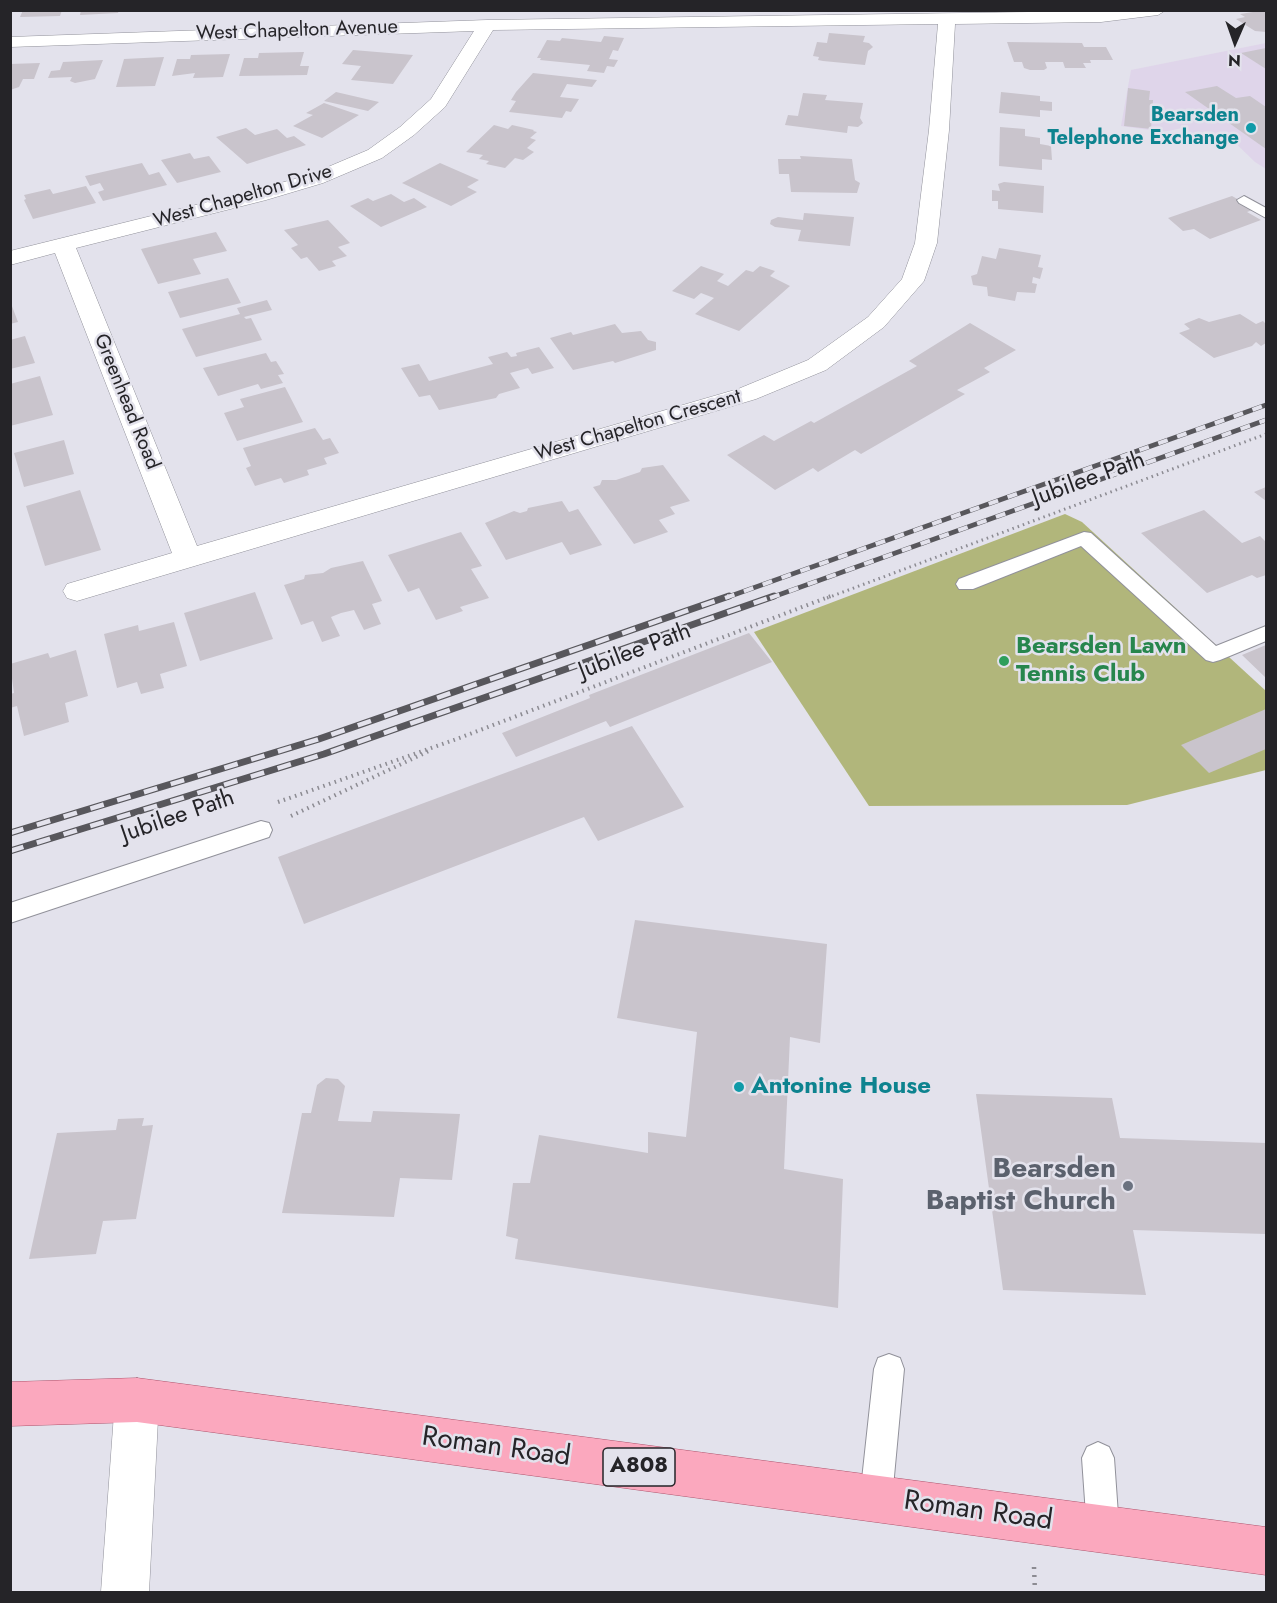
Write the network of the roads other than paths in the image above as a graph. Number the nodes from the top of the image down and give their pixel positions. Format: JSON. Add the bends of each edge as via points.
{"nodes":[{"id":1,"x":1152,"y":11,"type":"edge"},
{"id":2,"x":214,"y":15,"type":"dead end"},
{"id":3,"x":947,"y":17,"type":"junction"},
{"id":4,"x":487,"y":25,"type":"junction"},
{"id":5,"x":208,"y":33,"type":"junction"},
{"id":6,"x":10,"y":42,"type":"edge"},
{"id":7,"x":1244,"y":200,"type":"dead end"},
{"id":8,"x":1266,"y":214,"type":"edge"},
{"id":9,"x":64,"y":247,"type":"junction"},
{"id":10,"x":10,"y":258,"type":"edge"},
{"id":11,"x":188,"y":558,"type":"junction"},
{"id":12,"x":966,"y":584,"type":"dead end"},
{"id":13,"x":77,"y":591,"type":"dead end"},
{"id":14,"x":1266,"y":633,"type":"edge"},
{"id":15,"x":261,"y":830,"type":"road end"},
{"id":16,"x":10,"y":913,"type":"edge"},
{"id":17,"x":889,"y":1369,"type":"dead end"},
{"id":18,"x":137,"y":1400,"type":"junction"},
{"id":19,"x":10,"y":1404,"type":"edge"},
{"id":20,"x":1098,"y":1458,"type":"dead end"},
{"id":21,"x":876,"y":1498,"type":"junction"},
{"id":22,"x":1104,"y":1529,"type":"junction"},
{"id":23,"x":1266,"y":1551,"type":"edge"},
{"id":24,"x":125,"y":1593,"type":"edge"}],
"edges":[{"from":1,"to":3,"type":"street","name":"West Chapelton Avenue","via":[[1101,17]]},
{"from":2,"to":5,"type":"street"},
{"from":3,"to":4,"type":"street","name":"West Chapelton Avenue"},
{"from":3,"to":11,"type":"street","name":"West Chapelton Crescent","via":[[926,243],[913,281],[876,322],[816,365],[747,394]]},
{"from":4,"to":5,"type":"street","name":"West Chapelton Avenue"},
{"from":4,"to":9,"type":"street","name":"West Chapelton Drive","via":[[438,103],[375,154],[316,179]]},
{"from":5,"to":6,"type":"street","name":"West Chapelton Avenue"},
{"from":7,"to":8,"type":"lane"},
{"from":9,"to":10,"type":"street","name":"West Chapelton Drive"},
{"from":9,"to":11,"type":"street","name":"Greenhead Road"},
{"from":11,"to":13,"type":"street","name":"West Chapelton Crescent"},
{"from":12,"to":14,"type":"lane","via":[[1084,538],[1214,655]]},
{"from":15,"to":16,"type":"lane"},
{"from":17,"to":21,"type":"lane"},
{"from":18,"to":19,"type":"main road","name":"Roman Road","number":"A808"},
{"from":18,"to":21,"type":"main road","name":"Roman Road","number":"A808"},
{"from":18,"to":24,"type":"street"},
{"from":20,"to":22,"type":"lane"},
{"from":21,"to":22,"type":"main road","name":"Roman Road","number":"A808"},
{"from":22,"to":23,"type":"main road","name":"Roman Road","number":"A808"}]}
